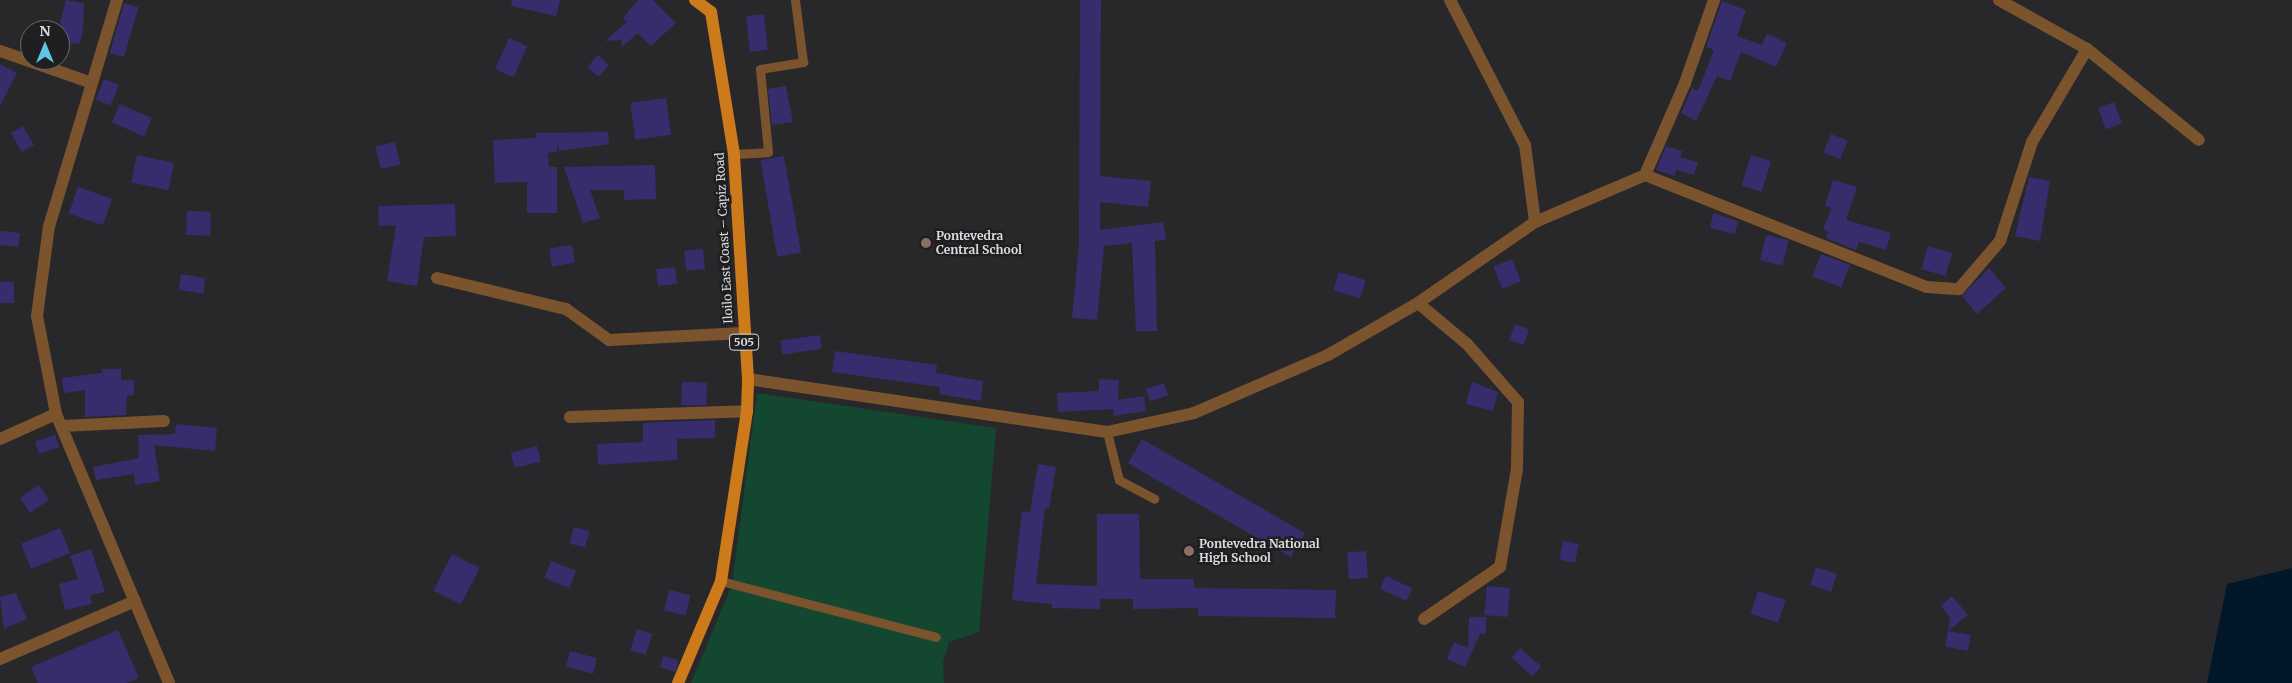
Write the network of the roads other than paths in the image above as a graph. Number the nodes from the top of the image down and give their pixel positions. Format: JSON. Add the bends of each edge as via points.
{"nodes":[{"id":1,"x":117,"y":0,"type":"edge"},
{"id":2,"x":695,"y":0,"type":"edge"},
{"id":3,"x":795,"y":0,"type":"edge"},
{"id":4,"x":1450,"y":0,"type":"edge"},
{"id":5,"x":1714,"y":0,"type":"edge"},
{"id":6,"x":1999,"y":0,"type":"edge"},
{"id":7,"x":2087,"y":49,"type":"junction"},
{"id":8,"x":0,"y":51,"type":"edge"},
{"id":9,"x":92,"y":83,"type":"junction"},
{"id":10,"x":2199,"y":140,"type":"dead end"},
{"id":11,"x":734,"y":154,"type":"junction"},
{"id":12,"x":1645,"y":175,"type":"junction"},
{"id":13,"x":1535,"y":222,"type":"junction"},
{"id":14,"x":437,"y":278,"type":"dead end"},
{"id":15,"x":1418,"y":303,"type":"junction"},
{"id":16,"x":743,"y":333,"type":"junction"},
{"id":17,"x":748,"y":379,"type":"junction"},
{"id":18,"x":747,"y":411,"type":"junction"},
{"id":19,"x":56,"y":414,"type":"junction"},
{"id":20,"x":570,"y":417,"type":"dead end"},
{"id":21,"x":164,"y":421,"type":"dead end"},
{"id":22,"x":62,"y":426,"type":"junction"},
{"id":23,"x":1107,"y":432,"type":"junction"},
{"id":24,"x":0,"y":439,"type":"edge"},
{"id":25,"x":1154,"y":499,"type":"dead end"},
{"id":26,"x":721,"y":580,"type":"junction"},
{"id":27,"x":135,"y":601,"type":"junction"},
{"id":28,"x":1424,"y":619,"type":"dead end"},
{"id":29,"x":936,"y":637,"type":"dead end"},
{"id":30,"x":0,"y":659,"type":"edge"},
{"id":31,"x":169,"y":683,"type":"edge"},
{"id":32,"x":678,"y":683,"type":"edge"}],
"edges":[{"from":1,"to":9,"type":"street"},
{"from":2,"to":11,"type":"main road","name":"Iloilo East Coast – Capiz Road","number":"505","via":[[711,12]]},
{"from":3,"to":11,"type":"lane","via":[[803,62],[760,69],[768,152]]},
{"from":4,"to":13,"type":"street","via":[[1525,145]]},
{"from":5,"to":12,"type":"street","via":[[1685,83]]},
{"from":6,"to":7,"type":"street"},
{"from":7,"to":10,"type":"street"},
{"from":7,"to":12,"type":"street","via":[[2032,142],[2000,241],[1959,289],[1927,288]]},
{"from":8,"to":9,"type":"street"},
{"from":9,"to":19,"type":"street","via":[[50,226],[37,316]]},
{"from":11,"to":16,"type":"main road","name":"Iloilo East Coast – Capiz Road","number":"505"},
{"from":12,"to":13,"type":"street"},
{"from":13,"to":15,"type":"street"},
{"from":14,"to":16,"type":"street","via":[[566,309],[609,340]]},
{"from":15,"to":23,"type":"street","via":[[1328,356],[1194,413]]},
{"from":15,"to":28,"type":"street","via":[[1467,344],[1518,402],[1517,469],[1500,566]]},
{"from":16,"to":17,"type":"main road","name":"Iloilo East Coast – Capiz Road","number":"505"},
{"from":17,"to":18,"type":"main road","name":"Iloilo East Coast – Capiz Road","number":"505"},
{"from":17,"to":23,"type":"street"},
{"from":18,"to":20,"type":"street"},
{"from":18,"to":26,"type":"main road","name":"Iloilo East Coast – Capiz Road","number":"505"},
{"from":19,"to":22,"type":"street"},
{"from":19,"to":24,"type":"street"},
{"from":21,"to":22,"type":"street"},
{"from":22,"to":27,"type":"street"},
{"from":23,"to":25,"type":"lane","via":[[1119,480]]},
{"from":26,"to":29,"type":"lane"},
{"from":26,"to":32,"type":"main road","name":"Iloilo East Coast – Capiz Road","number":"505"},
{"from":27,"to":30,"type":"street"},
{"from":27,"to":31,"type":"street"}]}
